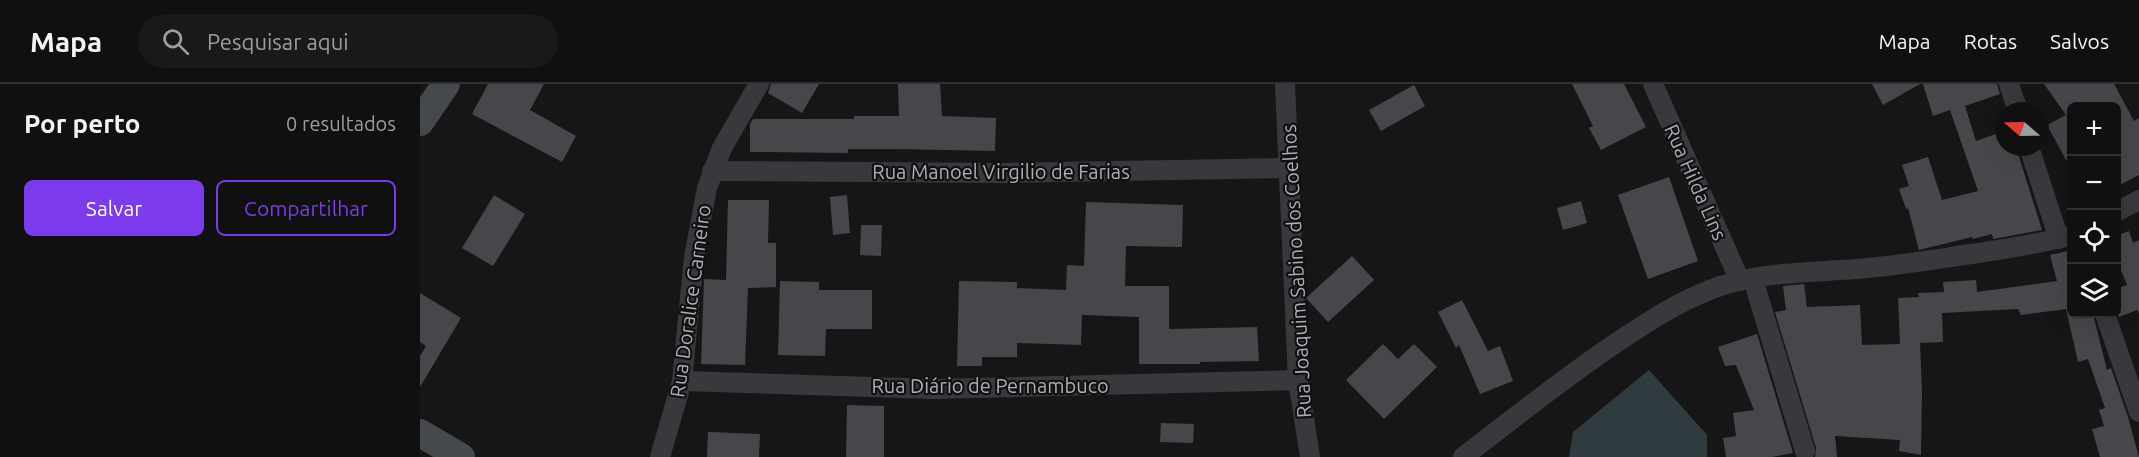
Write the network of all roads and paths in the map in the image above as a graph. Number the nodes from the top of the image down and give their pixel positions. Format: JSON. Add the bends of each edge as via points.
{"nodes":[{"id":1,"x":759,"y":84,"type":"edge"},
{"id":2,"x":1285,"y":84,"type":"edge"},
{"id":3,"x":1653,"y":84,"type":"edge"},
{"id":4,"x":2009,"y":84,"type":"edge"},
{"id":5,"x":2015,"y":102,"type":"edge"},
{"id":6,"x":2033,"y":156,"type":"edge"},
{"id":7,"x":1289,"y":168,"type":"junction"},
{"id":8,"x":712,"y":171,"type":"junction"},
{"id":9,"x":2139,"y":200,"type":"edge"},
{"id":10,"x":2120,"y":210,"type":"edge"},
{"id":11,"x":2065,"y":237,"type":"edge"},
{"id":12,"x":1747,"y":280,"type":"junction"},
{"id":13,"x":2106,"y":318,"type":"edge"},
{"id":14,"x":1298,"y":380,"type":"junction"},
{"id":15,"x":682,"y":381,"type":"junction"},
{"id":16,"x":2139,"y":412,"type":"edge"},
{"id":17,"x":420,"y":433,"type":"edge"},
{"id":18,"x":1805,"y":451,"type":"dead end"},
{"id":19,"x":461,"y":457,"type":"edge"},
{"id":20,"x":660,"y":457,"type":"edge"},
{"id":21,"x":1310,"y":457,"type":"edge"},
{"id":22,"x":1463,"y":457,"type":"edge"}],
"edges":[{"from":1,"to":8,"type":"street","name":"Rua Doralice Carneiro"},
{"from":2,"to":7,"type":"street","name":"Rua Joaquim Sabino dos Coelhos"},
{"from":3,"to":12,"type":"street","name":"Rua Hilda Lins"},
{"from":4,"to":5,"type":"street"},
{"from":6,"to":11,"type":"street"},
{"from":7,"to":8,"type":"street","name":"Rua Manoel Virgilio de Farias","via":[[1002,173]]},
{"from":7,"to":14,"type":"street","name":"Rua Joaquim Sabino dos Coelhos"},
{"from":8,"to":15,"type":"street","name":"Rua Doralice Carneiro","via":[[694,257]]},
{"from":9,"to":10,"type":"street"},
{"from":11,"to":12,"type":"street","via":[[1943,258]]},
{"from":12,"to":18,"type":"street","name":"Rua Hilda Lins"},
{"from":12,"to":22,"type":"street","via":[[1703,293],[1647,322],[1571,374]]},
{"from":13,"to":16,"type":"street"},
{"from":14,"to":15,"type":"street","name":"Rua Diário de Pernambuco","via":[[934,388]]},
{"from":14,"to":21,"type":"street","name":"Rua Joaquim Sabino dos Coelhos"},
{"from":15,"to":20,"type":"street","name":"Rua Doralice Carneiro"},
{"from":17,"to":19,"type":"main road"}]}
